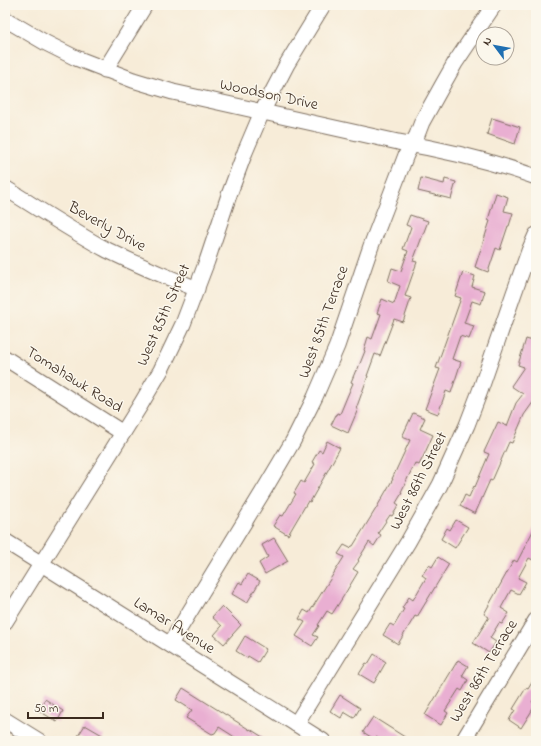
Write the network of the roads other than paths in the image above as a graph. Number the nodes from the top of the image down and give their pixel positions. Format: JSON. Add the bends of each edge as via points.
{"nodes":[{"id":1,"x":145,"y":5,"type":"edge"},
{"id":2,"x":323,"y":5,"type":"edge"},
{"id":3,"x":494,"y":5,"type":"edge"},
{"id":4,"x":5,"y":19,"type":"edge"},
{"id":5,"x":105,"y":70,"type":"junction"},
{"id":6,"x":262,"y":112,"type":"junction"},
{"id":7,"x":412,"y":144,"type":"junction"},
{"id":8,"x":536,"y":177,"type":"edge"},
{"id":9,"x":5,"y":188,"type":"edge"},
{"id":10,"x":536,"y":235,"type":"edge"},
{"id":11,"x":197,"y":289,"type":"junction"},
{"id":12,"x":5,"y":358,"type":"edge"},
{"id":13,"x":123,"y":433,"type":"junction"},
{"id":14,"x":5,"y":541,"type":"edge"},
{"id":15,"x":42,"y":564,"type":"junction"},
{"id":16,"x":536,"y":620,"type":"edge"},
{"id":17,"x":5,"y":622,"type":"edge"},
{"id":18,"x":170,"y":644,"type":"junction"},
{"id":19,"x":5,"y":720,"type":"edge"},
{"id":20,"x":296,"y":724,"type":"junction"},
{"id":21,"x":39,"y":741,"type":"edge"},
{"id":22,"x":323,"y":741,"type":"edge"},
{"id":23,"x":463,"y":741,"type":"edge"}],
"edges":[{"from":1,"to":5,"type":"street"},
{"from":2,"to":6,"type":"street","name":"West 85th Street","via":[[287,64]]},
{"from":3,"to":7,"type":"street","name":"West 85th Terrace","via":[[455,63]]},
{"from":4,"to":5,"type":"street","name":"Woodson Drive","via":[[46,43]]},
{"from":5,"to":6,"type":"street","name":"Woodson Drive","via":[[173,92]]},
{"from":6,"to":7,"type":"street","name":"Woodson Drive"},
{"from":6,"to":11,"type":"street","name":"West 85th Street","via":[[229,195]]},
{"from":7,"to":8,"type":"street","name":"Woodson Drive","via":[[475,158]]},
{"from":7,"to":18,"type":"street","name":"West 85th Terrace","via":[[379,224],[337,346],[315,397],[268,485]]},
{"from":9,"to":11,"type":"street","name":"Beverly Drive","via":[[106,249]]},
{"from":10,"to":20,"type":"street","name":"West 86th Street","via":[[467,425],[440,484],[408,542]]},
{"from":11,"to":13,"type":"street","name":"West 85th Street","via":[[160,370]]},
{"from":12,"to":13,"type":"street","name":"Tomahawk Road"},
{"from":13,"to":15,"type":"street","name":"West 85th Street"},
{"from":14,"to":15,"type":"street","name":"Lamar Avenue"},
{"from":15,"to":17,"type":"street","name":"West 85th Street"},
{"from":15,"to":18,"type":"street","name":"Lamar Avenue"},
{"from":16,"to":23,"type":"street","name":"West 86th Terrace"},
{"from":18,"to":20,"type":"street","name":"Lamar Avenue"},
{"from":19,"to":21,"type":"street"},
{"from":20,"to":22,"type":"street","name":"Lamar Avenue"}]}
